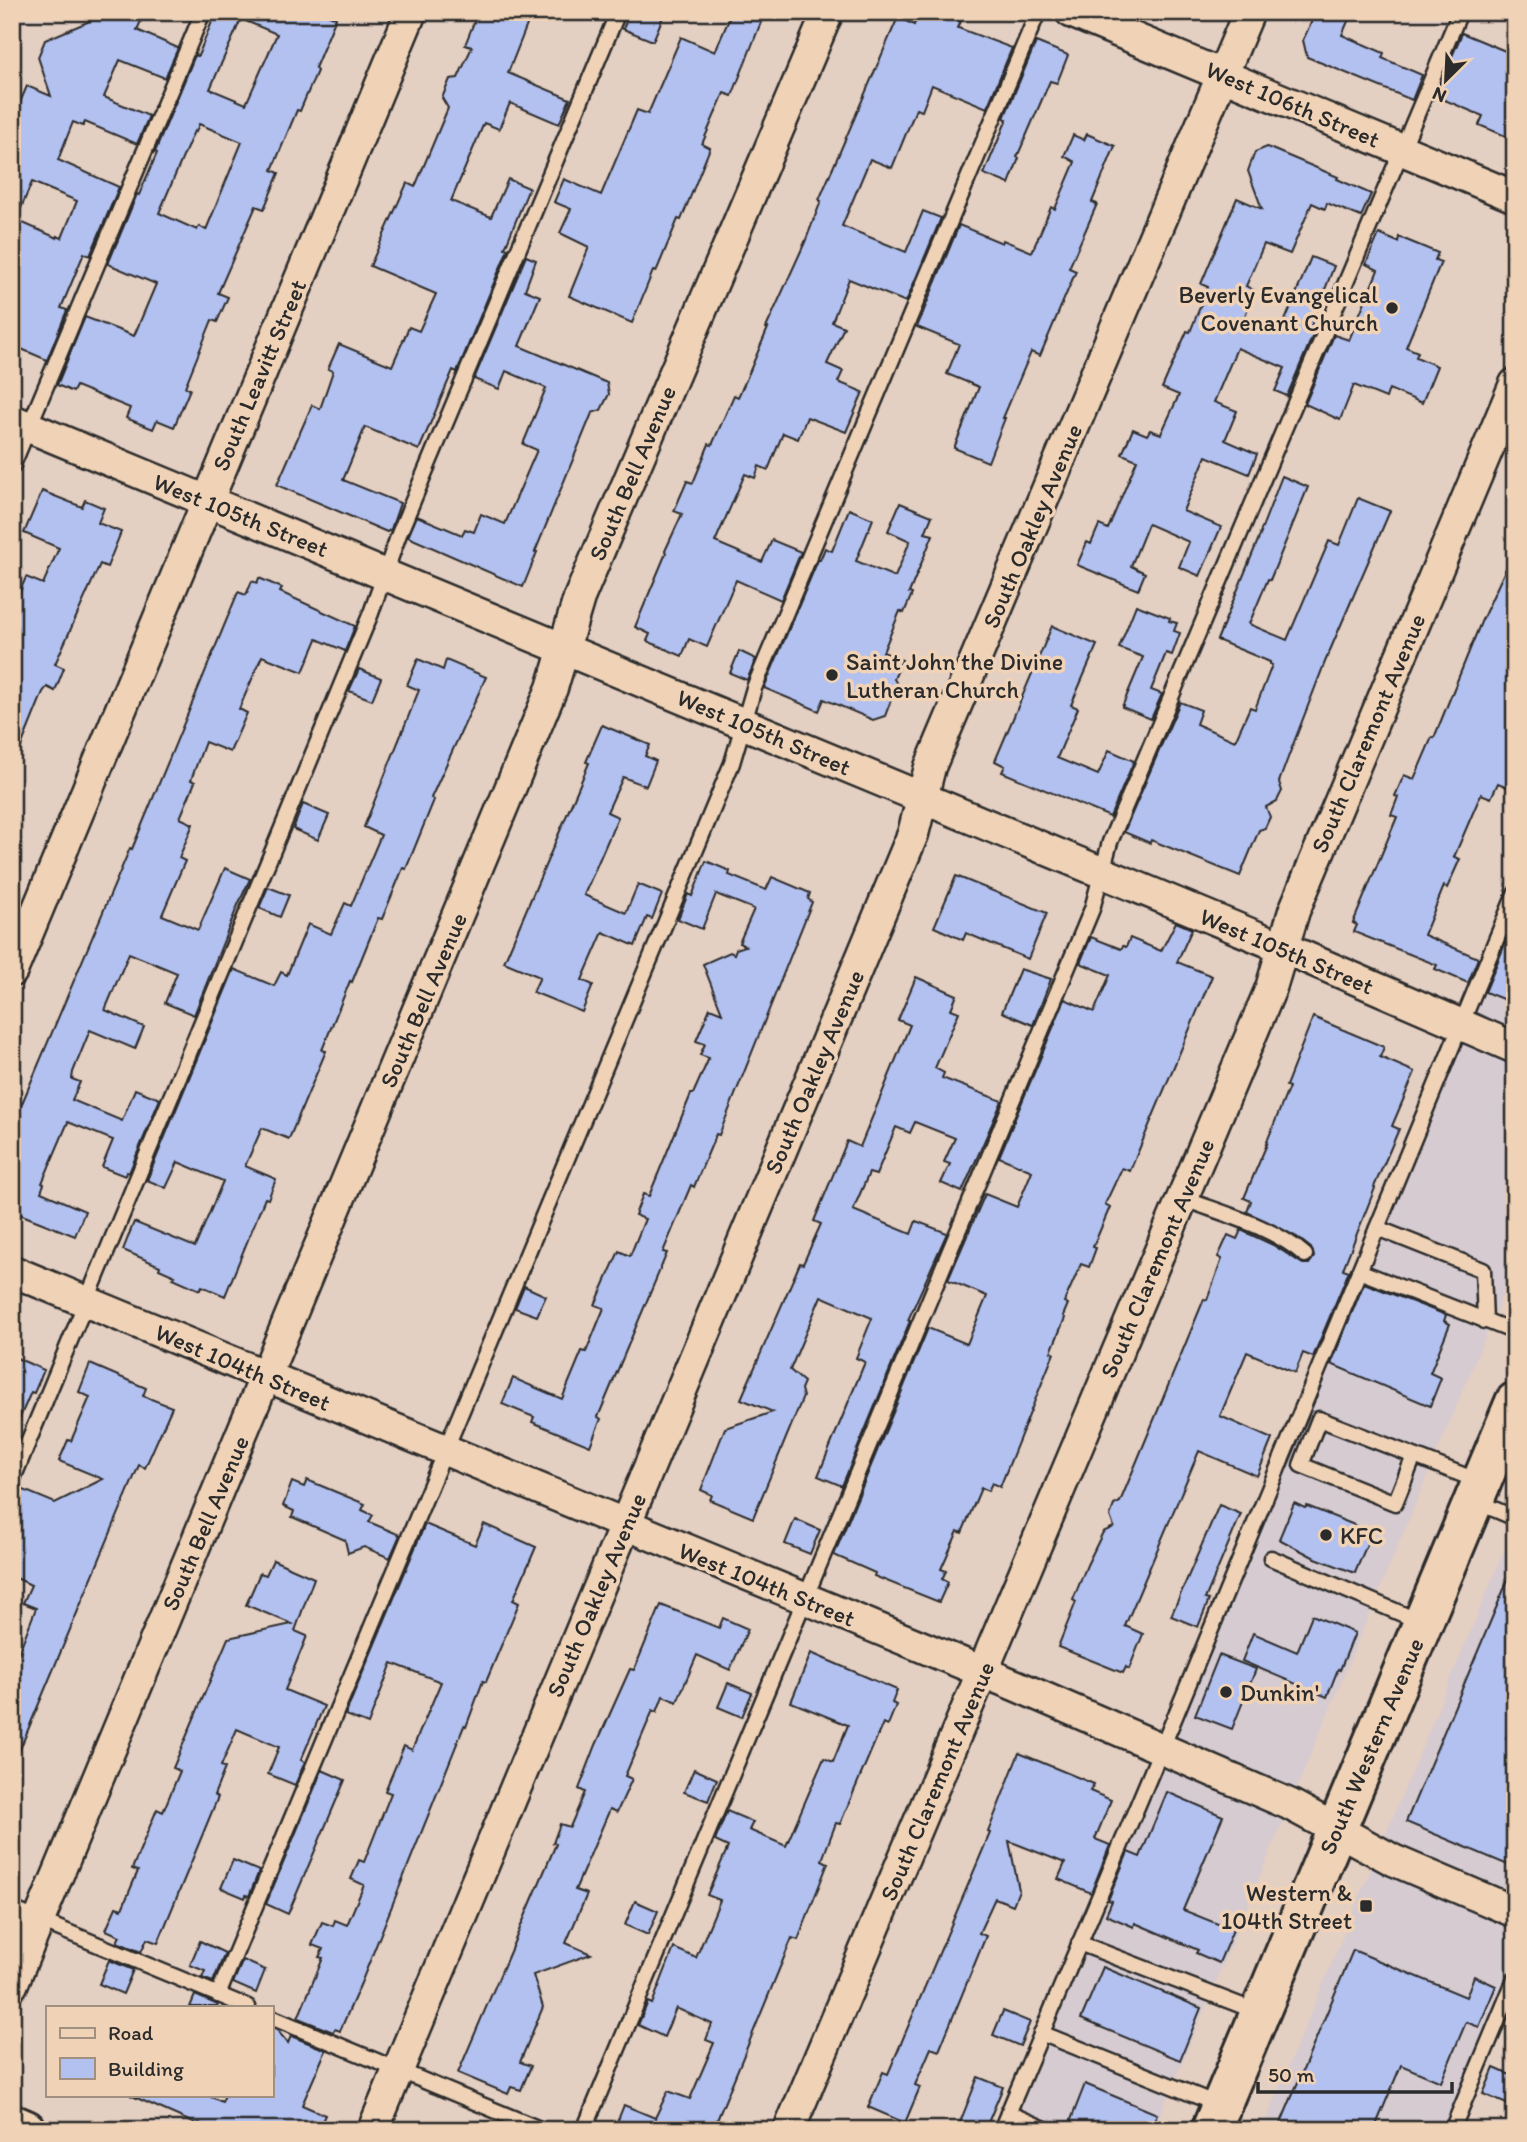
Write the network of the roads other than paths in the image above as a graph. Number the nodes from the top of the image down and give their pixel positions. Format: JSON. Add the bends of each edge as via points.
{"nodes":[{"id":1,"x":203,"y":12,"type":"edge"},
{"id":2,"x":411,"y":12,"type":"edge"},
{"id":3,"x":618,"y":12,"type":"edge"},
{"id":4,"x":828,"y":12,"type":"edge"},
{"id":5,"x":1038,"y":12,"type":"edge"},
{"id":6,"x":1071,"y":12,"type":"edge"},
{"id":7,"x":1249,"y":12,"type":"edge"},
{"id":8,"x":1460,"y":12,"type":"edge"},
{"id":9,"x":1223,"y":74,"type":"junction"},
{"id":10,"x":1401,"y":149,"type":"junction"},
{"id":11,"x":1515,"y":197,"type":"edge"},
{"id":12,"x":1515,"y":384,"type":"edge"},
{"id":13,"x":21,"y":424,"type":"edge"},
{"id":14,"x":12,"y":467,"type":"edge"},
{"id":15,"x":206,"y":501,"type":"junction"},
{"id":16,"x":385,"y":575,"type":"junction"},
{"id":17,"x":564,"y":648,"type":"junction"},
{"id":18,"x":743,"y":724,"type":"junction"},
{"id":19,"x":921,"y":798,"type":"junction"},
{"id":20,"x":1102,"y":873,"type":"junction"},
{"id":21,"x":1515,"y":894,"type":"edge"},
{"id":22,"x":1284,"y":948,"type":"junction"},
{"id":23,"x":12,"y":971,"type":"edge"},
{"id":24,"x":1461,"y":1025,"type":"junction"},
{"id":25,"x":1515,"y":1048,"type":"edge"},
{"id":26,"x":1182,"y":1198,"type":"junction"},
{"id":27,"x":1377,"y":1228,"type":"junction"},
{"id":28,"x":1305,"y":1255,"type":"dead end"},
{"id":29,"x":12,"y":1271,"type":"edge"},
{"id":30,"x":1359,"y":1271,"type":"junction"},
{"id":31,"x":86,"y":1302,"type":"junction"},
{"id":32,"x":1485,"y":1321,"type":"junction"},
{"id":33,"x":1515,"y":1332,"type":"edge"},
{"id":34,"x":266,"y":1376,"type":"junction"},
{"id":35,"x":1515,"y":1402,"type":"edge"},
{"id":36,"x":445,"y":1451,"type":"junction"},
{"id":37,"x":1414,"y":1456,"type":"junction"},
{"id":38,"x":12,"y":1481,"type":"edge"},
{"id":39,"x":1477,"y":1491,"type":"junction"},
{"id":40,"x":1515,"y":1518,"type":"edge"},
{"id":41,"x":624,"y":1525,"type":"junction"},
{"id":42,"x":1271,"y":1558,"type":"dead end"},
{"id":43,"x":805,"y":1599,"type":"junction"},
{"id":44,"x":1422,"y":1622,"type":"junction"},
{"id":45,"x":982,"y":1672,"type":"junction"},
{"id":46,"x":1161,"y":1749,"type":"junction"},
{"id":47,"x":1336,"y":1830,"type":"junction"},
{"id":48,"x":1515,"y":1912,"type":"edge"},
{"id":49,"x":26,"y":1915,"type":"edge"},
{"id":50,"x":1079,"y":1943,"type":"junction"},
{"id":51,"x":1515,"y":1979,"type":"edge"},
{"id":52,"x":12,"y":1985,"type":"edge"},
{"id":53,"x":218,"y":1995,"type":"junction"},
{"id":54,"x":246,"y":2006,"type":"edge"},
{"id":55,"x":1259,"y":2013,"type":"junction"},
{"id":56,"x":273,"y":2018,"type":"edge"},
{"id":57,"x":1041,"y":2033,"type":"junction"},
{"id":58,"x":398,"y":2070,"type":"junction"},
{"id":59,"x":1007,"y":2113,"type":"junction"},
{"id":60,"x":1216,"y":2118,"type":"edge"},
{"id":61,"x":12,"y":2124,"type":"edge"},
{"id":62,"x":26,"y":2130,"type":"edge"},
{"id":63,"x":373,"y":2130,"type":"edge"},
{"id":64,"x":542,"y":2130,"type":"edge"},
{"id":65,"x":584,"y":2130,"type":"edge"},
{"id":66,"x":789,"y":2130,"type":"edge"},
{"id":67,"x":1000,"y":2130,"type":"edge"},
{"id":68,"x":1047,"y":2130,"type":"edge"},
{"id":69,"x":1452,"y":2130,"type":"edge"}],
"edges":[{"from":1,"to":13,"type":"lane"},
{"from":2,"to":15,"type":"street","name":"South Leavitt Street"},
{"from":3,"to":16,"type":"lane"},
{"from":4,"to":17,"type":"street","name":"South Bell Avenue","via":[[579,598]]},
{"from":5,"to":18,"type":"lane","via":[[754,688]]},
{"from":6,"to":9,"type":"street","name":"West 106th Street"},
{"from":7,"to":9,"type":"street","name":"South Oakley Avenue"},
{"from":8,"to":10,"type":"lane"},
{"from":9,"to":10,"type":"street","name":"West 106th Street"},
{"from":9,"to":19,"type":"street","name":"South Oakley Avenue","via":[[930,767]]},
{"from":10,"to":11,"type":"street","name":"West 106th Street"},
{"from":10,"to":20,"type":"lane","via":[[1115,829]]},
{"from":12,"to":22,"type":"street","name":"South Claremont Avenue","via":[[1294,912]]},
{"from":13,"to":14,"type":"lane"},
{"from":13,"to":15,"type":"street","name":"West 105th Street"},
{"from":15,"to":16,"type":"street","name":"West 105th Street"},
{"from":15,"to":23,"type":"street","name":"South Leavitt Street"},
{"from":16,"to":17,"type":"street","name":"West 105th Street"},
{"from":16,"to":31,"type":"lane"},
{"from":17,"to":18,"type":"street","name":"West 105th Street"},
{"from":17,"to":34,"type":"street","name":"South Bell Avenue","via":[[552,688]]},
{"from":18,"to":19,"type":"street","name":"West 105th Street"},
{"from":18,"to":36,"type":"lane","via":[[732,763]]},
{"from":19,"to":20,"type":"street","name":"West 105th Street"},
{"from":19,"to":41,"type":"street","name":"South Oakley Avenue","via":[[913,834]]},
{"from":20,"to":22,"type":"street","name":"West 105th Street"},
{"from":20,"to":43,"type":"lane","via":[[1092,909]]},
{"from":21,"to":24,"type":"lane"},
{"from":22,"to":24,"type":"street","name":"West 105th Street"},
{"from":22,"to":26,"type":"street","name":"South Claremont Avenue"},
{"from":24,"to":25,"type":"street","name":"West 105th Street"},
{"from":24,"to":27,"type":"lane"},
{"from":26,"to":28,"type":"lane","via":[[1291,1243]]},
{"from":26,"to":45,"type":"street","name":"South Claremont Avenue"},
{"from":27,"to":30,"type":"lane"},
{"from":27,"to":32,"type":"lane","via":[[1483,1270]]},
{"from":29,"to":31,"type":"street","name":"West 104th Street"},
{"from":30,"to":32,"type":"lane"},
{"from":30,"to":46,"type":"lane"},
{"from":31,"to":34,"type":"street","name":"West 104th Street"},
{"from":31,"to":38,"type":"lane"},
{"from":32,"to":33,"type":"lane"},
{"from":34,"to":36,"type":"street","name":"West 104th Street"},
{"from":34,"to":49,"type":"street","name":"South Bell Avenue"},
{"from":35,"to":39,"type":"main road","name":"South Western Avenue"},
{"from":36,"to":41,"type":"street","name":"West 104th Street"},
{"from":36,"to":53,"type":"lane"},
{"from":37,"to":37,"type":"lane","via":[[1395,1503],[1301,1465],[1320,1419]]},
{"from":37,"to":39,"type":"lane"},
{"from":39,"to":40,"type":"lane"},
{"from":39,"to":44,"type":"main road","name":"South Western Avenue"},
{"from":41,"to":43,"type":"street","name":"West 104th Street"},
{"from":41,"to":58,"type":"street","name":"South Oakley Avenue"},
{"from":42,"to":44,"type":"lane"},
{"from":43,"to":45,"type":"street","name":"West 104th Street"},
{"from":43,"to":65,"type":"lane"},
{"from":44,"to":47,"type":"main road","name":"South Western Avenue"},
{"from":45,"to":46,"type":"street","name":"West 104th Street"},
{"from":45,"to":66,"type":"street","name":"South Claremont Avenue"},
{"from":46,"to":47,"type":"street","name":"West 104th Street","via":[[1289,1804]]},
{"from":46,"to":50,"type":"lane"},
{"from":47,"to":48,"type":"street","name":"West 104th Street","via":[[1393,1860]]},
{"from":47,"to":55,"type":"main road","name":"South Western Avenue"},
{"from":49,"to":52,"type":"street","name":"South Bell Avenue"},
{"from":49,"to":53,"type":"lane"},
{"from":50,"to":55,"type":"lane"},
{"from":50,"to":57,"type":"lane"},
{"from":51,"to":69,"type":"lane"},
{"from":53,"to":54,"type":"lane"},
{"from":55,"to":60,"type":"main road","name":"South Western Avenue"},
{"from":56,"to":58,"type":"lane"},
{"from":57,"to":59,"type":"lane"},
{"from":57,"to":60,"type":"lane"},
{"from":58,"to":63,"type":"street","name":"South Oakley Avenue"},
{"from":58,"to":64,"type":"lane"},
{"from":59,"to":67,"type":"lane"},
{"from":59,"to":68,"type":"lane"},
{"from":61,"to":62,"type":"main road"}]}
